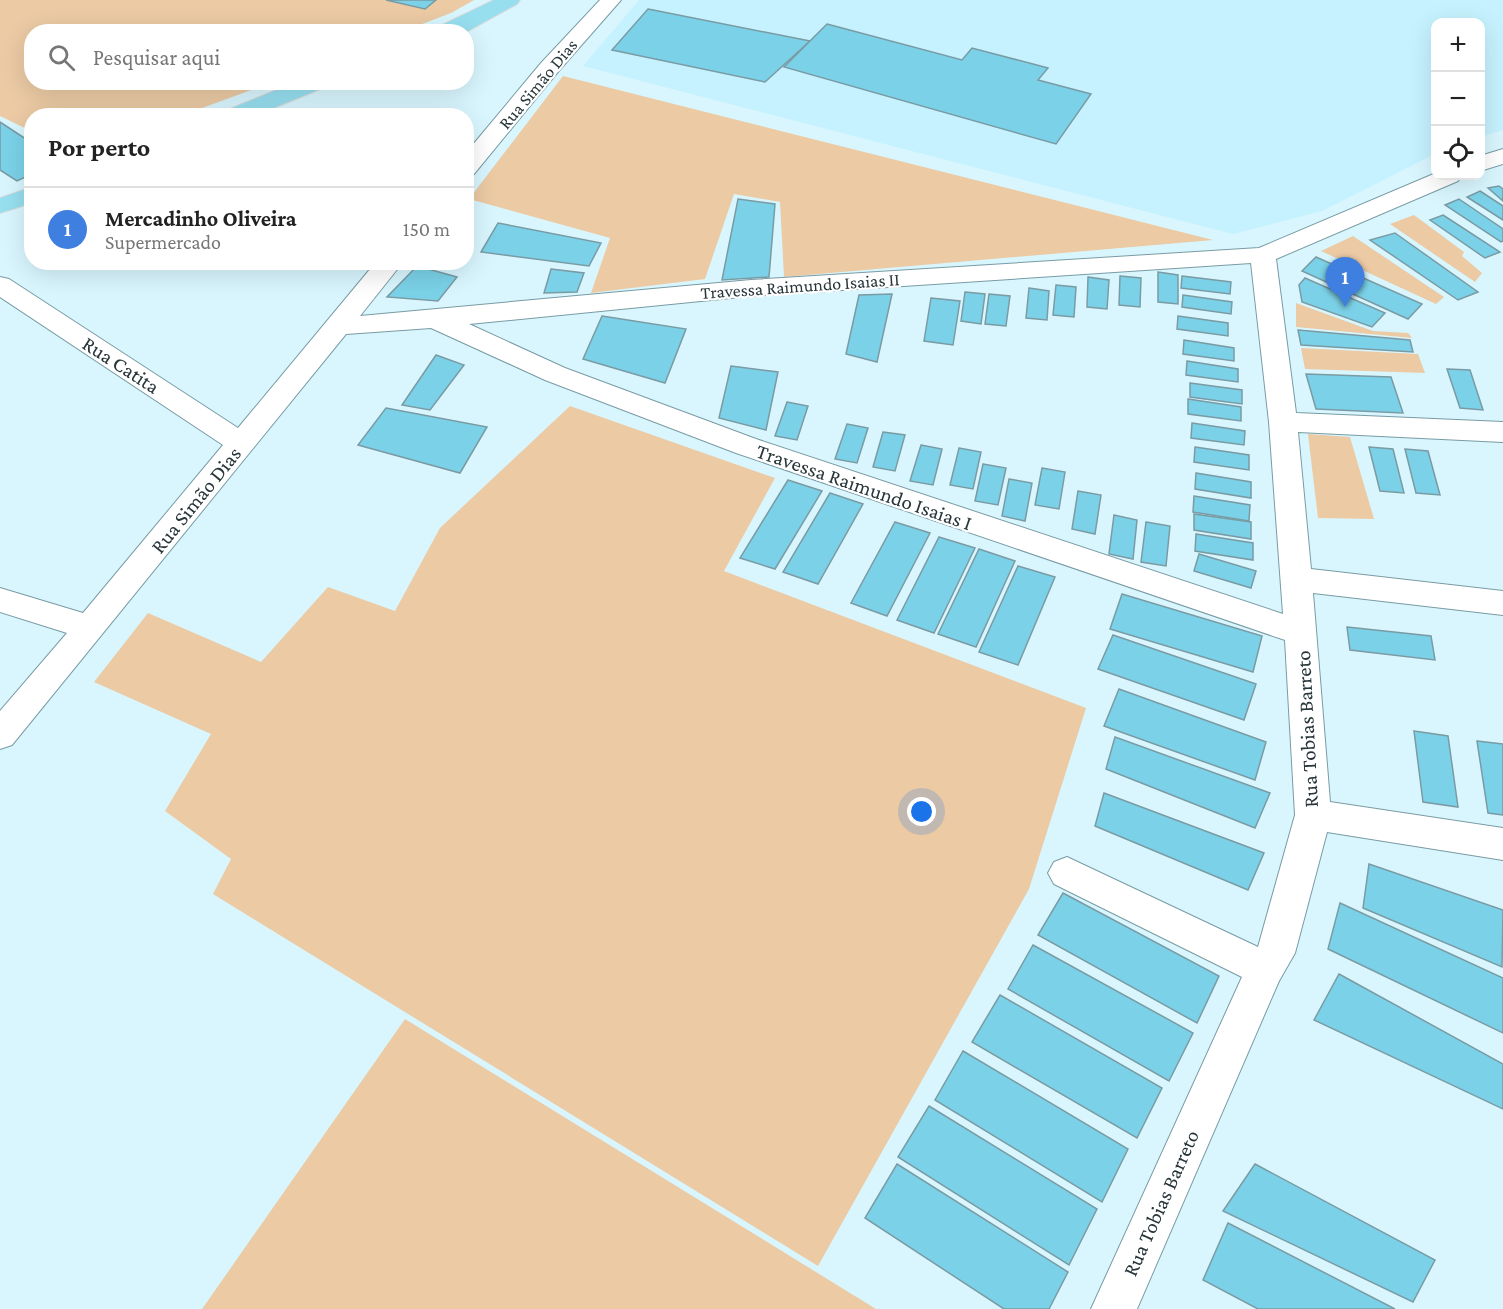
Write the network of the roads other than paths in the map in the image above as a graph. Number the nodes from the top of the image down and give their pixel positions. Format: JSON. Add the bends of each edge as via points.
{"nodes":[{"id":1,"x":510,"y":0,"type":"edge"},
{"id":2,"x":611,"y":0,"type":"edge"},
{"id":3,"x":466,"y":24,"type":"edge"},
{"id":4,"x":297,"y":90,"type":"edge"},
{"id":5,"x":253,"y":108,"type":"edge"},
{"id":6,"x":1503,"y":156,"type":"edge"},
{"id":7,"x":474,"y":159,"type":"edge"},
{"id":8,"x":1485,"y":162,"type":"edge"},
{"id":9,"x":1440,"y":180,"type":"edge"},
{"id":10,"x":24,"y":197,"type":"edge"},
{"id":11,"x":0,"y":206,"type":"edge"},
{"id":12,"x":1263,"y":255,"type":"junction"},
{"id":13,"x":384,"y":270,"type":"edge"},
{"id":14,"x":0,"y":285,"type":"edge"},
{"id":15,"x":434,"y":319,"type":"junction"},
{"id":16,"x":338,"y":326,"type":"junction"},
{"id":17,"x":1283,"y":422,"type":"junction"},
{"id":18,"x":1503,"y":432,"type":"edge"},
{"id":19,"x":242,"y":444,"type":"junction"},
{"id":20,"x":1297,"y":579,"type":"junction"},
{"id":21,"x":0,"y":600,"type":"edge"},
{"id":22,"x":1503,"y":603,"type":"edge"},
{"id":23,"x":90,"y":628,"type":"junction"},
{"id":24,"x":1301,"y":633,"type":"junction"},
{"id":25,"x":0,"y":735,"type":"edge"},
{"id":26,"x":1313,"y":815,"type":"junction"},
{"id":27,"x":1503,"y":844,"type":"edge"},
{"id":28,"x":1067,"y":873,"type":"dead end"},
{"id":29,"x":1265,"y":969,"type":"junction"},
{"id":30,"x":1114,"y":1309,"type":"edge"}],
"edges":[{"from":1,"to":3,"type":"main road"},
{"from":2,"to":7,"type":"street","name":"Rua Simão Dias"},
{"from":4,"to":5,"type":"main road"},
{"from":6,"to":8,"type":"street"},
{"from":9,"to":12,"type":"street","name":"Travessa Raimundo Isaias II"},
{"from":10,"to":11,"type":"main road"},
{"from":12,"to":15,"type":"street","name":"Travessa Raimundo Isaias II","via":[[751,288]]},
{"from":12,"to":17,"type":"street","name":"Rua Tobias Barreto"},
{"from":13,"to":16,"type":"street","name":"Rua Simão Dias"},
{"from":14,"to":19,"type":"street","name":"Rua Catita"},
{"from":15,"to":16,"type":"street","name":"Travessa Raimundo Isaias II"},
{"from":15,"to":24,"type":"street","name":"Travessa Raimundo Isaias I","via":[[555,374],[746,446]]},
{"from":16,"to":19,"type":"street","name":"Rua Simão Dias"},
{"from":17,"to":18,"type":"street"},
{"from":17,"to":20,"type":"street","name":"Rua Tobias Barreto"},
{"from":19,"to":23,"type":"street","name":"Rua Simão Dias"},
{"from":20,"to":22,"type":"street"},
{"from":20,"to":24,"type":"street","name":"Rua Tobias Barreto"},
{"from":21,"to":23,"type":"street"},
{"from":23,"to":25,"type":"street","name":"Rua Simão Dias"},
{"from":24,"to":26,"type":"street","name":"Rua Tobias Barreto"},
{"from":26,"to":27,"type":"street"},
{"from":26,"to":29,"type":"street","name":"Rua Tobias Barreto","via":[[1276,953]]},
{"from":28,"to":29,"type":"street"},
{"from":29,"to":30,"type":"street","name":"Rua Tobias Barreto"}]}
